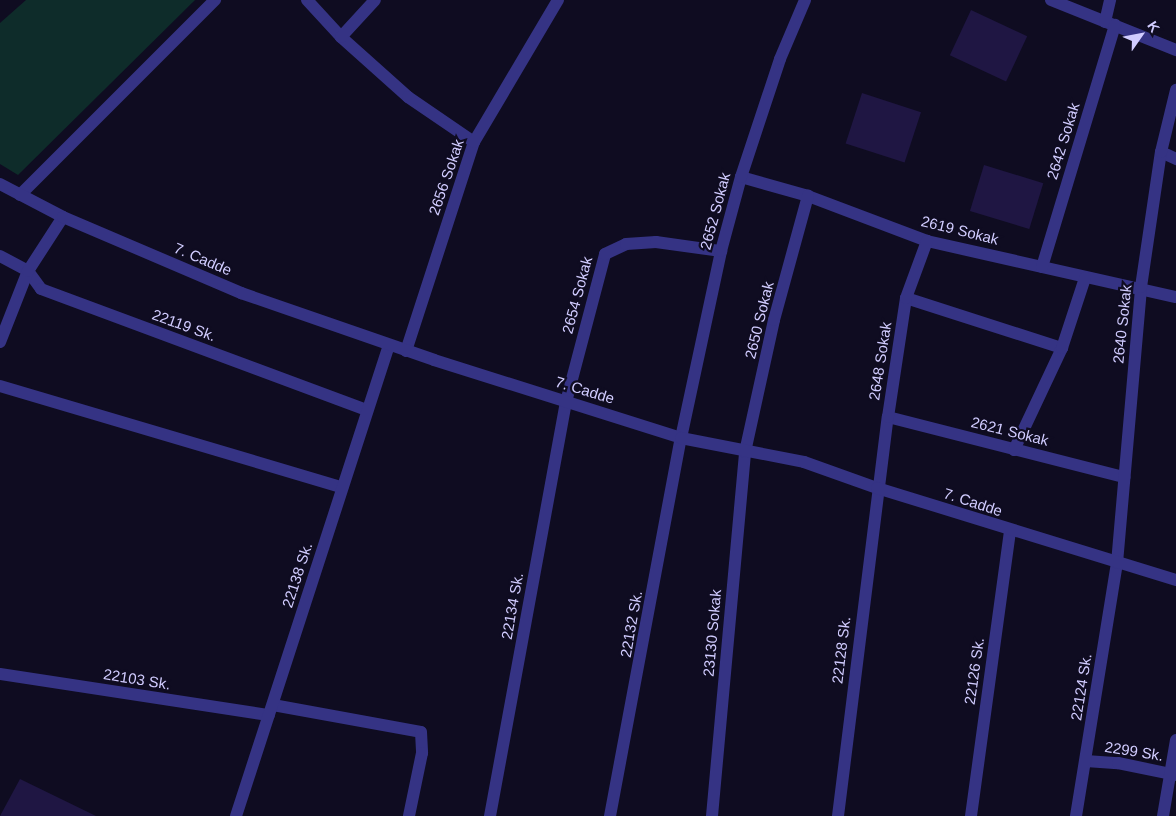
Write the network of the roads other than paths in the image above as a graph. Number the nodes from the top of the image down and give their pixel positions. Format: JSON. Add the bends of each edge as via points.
{"nodes":[{"id":1,"x":215,"y":0,"type":"edge"},
{"id":2,"x":306,"y":0,"type":"edge"},
{"id":3,"x":375,"y":0,"type":"edge"},
{"id":4,"x":558,"y":0,"type":"edge"},
{"id":5,"x":805,"y":0,"type":"edge"},
{"id":6,"x":1051,"y":0,"type":"edge"},
{"id":7,"x":1110,"y":0,"type":"edge"},
{"id":8,"x":1110,"y":23,"type":"junction"},
{"id":9,"x":341,"y":37,"type":"junction"},
{"id":10,"x":1176,"y":50,"type":"edge"},
{"id":11,"x":1176,"y":90,"type":"edge"},
{"id":12,"x":474,"y":142,"type":"junction"},
{"id":13,"x":1161,"y":152,"type":"junction"},
{"id":14,"x":1176,"y":159,"type":"edge"},
{"id":15,"x":741,"y":176,"type":"junction"},
{"id":16,"x":0,"y":184,"type":"edge"},
{"id":17,"x":20,"y":195,"type":"junction"},
{"id":18,"x":808,"y":196,"type":"junction"},
{"id":19,"x":63,"y":217,"type":"junction"},
{"id":20,"x":927,"y":241,"type":"junction"},
{"id":21,"x":721,"y":251,"type":"junction"},
{"id":22,"x":0,"y":256,"type":"edge"},
{"id":23,"x":1042,"y":267,"type":"junction"},
{"id":24,"x":28,"y":271,"type":"junction"},
{"id":25,"x":1085,"y":278,"type":"junction"},
{"id":26,"x":1141,"y":287,"type":"junction"},
{"id":27,"x":1176,"y":297,"type":"edge"},
{"id":28,"x":906,"y":298,"type":"junction"},
{"id":29,"x":0,"y":342,"type":"edge"},
{"id":30,"x":389,"y":345,"type":"junction"},
{"id":31,"x":1062,"y":348,"type":"junction"},
{"id":32,"x":406,"y":351,"type":"junction"},
{"id":33,"x":0,"y":386,"type":"edge"},
{"id":34,"x":566,"y":402,"type":"junction"},
{"id":35,"x":366,"y":410,"type":"junction"},
{"id":36,"x":888,"y":417,"type":"junction"},
{"id":37,"x":680,"y":438,"type":"junction"},
{"id":38,"x":1014,"y":450,"type":"junction"},
{"id":39,"x":745,"y":452,"type":"junction"},
{"id":40,"x":1124,"y":477,"type":"junction"},
{"id":41,"x":342,"y":487,"type":"junction"},
{"id":42,"x":877,"y":488,"type":"junction"},
{"id":43,"x":1010,"y":530,"type":"junction"},
{"id":44,"x":1117,"y":563,"type":"junction"},
{"id":45,"x":1176,"y":580,"type":"edge"},
{"id":46,"x":0,"y":674,"type":"edge"},
{"id":47,"x":271,"y":710,"type":"junction"},
{"id":48,"x":1176,"y":740,"type":"edge"},
{"id":49,"x":1086,"y":761,"type":"junction"},
{"id":50,"x":1173,"y":774,"type":"edge"},
{"id":51,"x":236,"y":816,"type":"edge"},
{"id":52,"x":409,"y":816,"type":"edge"},
{"id":53,"x":490,"y":816,"type":"edge"},
{"id":54,"x":610,"y":816,"type":"edge"},
{"id":55,"x":712,"y":816,"type":"edge"},
{"id":56,"x":838,"y":816,"type":"edge"},
{"id":57,"x":971,"y":816,"type":"edge"},
{"id":58,"x":1076,"y":816,"type":"edge"},
{"id":59,"x":1162,"y":816,"type":"edge"}],
"edges":[{"from":1,"to":17,"type":"street"},
{"from":2,"to":9,"type":"street"},
{"from":3,"to":9,"type":"street"},
{"from":4,"to":12,"type":"street","name":"2656 Sokak"},
{"from":5,"to":15,"type":"street","name":"2652 Sokak","via":[[780,59]]},
{"from":6,"to":8,"type":"street"},
{"from":7,"to":8,"type":"street","name":"2642 Sokak"},
{"from":8,"to":10,"type":"street"},
{"from":8,"to":23,"type":"street","name":"2642 Sokak"},
{"from":9,"to":12,"type":"street","via":[[408,96]]},
{"from":11,"to":13,"type":"street","name":"2640 Sokak"},
{"from":12,"to":32,"type":"street","name":"2656 Sokak"},
{"from":13,"to":14,"type":"street"},
{"from":13,"to":26,"type":"street","name":"2640 Sokak"},
{"from":15,"to":18,"type":"street","name":"2619 Sokak"},
{"from":15,"to":21,"type":"street","name":"2652 Sokak"},
{"from":16,"to":17,"type":"street","name":"7. Cadde"},
{"from":17,"to":19,"type":"street","name":"7. Cadde"},
{"from":18,"to":20,"type":"street","name":"2619 Sokak"},
{"from":18,"to":39,"type":"street","name":"2650 Sokak","via":[[774,320]]},
{"from":19,"to":24,"type":"street"},
{"from":19,"to":30,"type":"street","name":"7. Cadde","via":[[241,292]]},
{"from":20,"to":23,"type":"street","name":"2619 Sokak"},
{"from":20,"to":28,"type":"street","name":"2648 Sokak"},
{"from":21,"to":34,"type":"street","name":"2654 Sokak","via":[[656,242],[626,244],[605,254]]},
{"from":21,"to":37,"type":"street","name":"2652 Sokak"},
{"from":22,"to":24,"type":"street","name":"22119 Sk."},
{"from":23,"to":25,"type":"street","name":"2619 Sokak"},
{"from":24,"to":29,"type":"street"},
{"from":24,"to":35,"type":"street","name":"22119 Sk.","via":[[41,289]]},
{"from":25,"to":26,"type":"street","name":"2619 Sokak"},
{"from":25,"to":31,"type":"street"},
{"from":26,"to":27,"type":"street","name":"2619 Sokak"},
{"from":26,"to":40,"type":"street","name":"2640 Sokak"},
{"from":28,"to":31,"type":"street"},
{"from":28,"to":36,"type":"street","name":"2648 Sokak"},
{"from":30,"to":32,"type":"street","name":"7. Cadde"},
{"from":30,"to":35,"type":"street","name":"22138 Sk."},
{"from":31,"to":38,"type":"street"},
{"from":32,"to":34,"type":"street","name":"7. Cadde"},
{"from":33,"to":41,"type":"street"},
{"from":34,"to":37,"type":"street","name":"7. Cadde"},
{"from":34,"to":53,"type":"street","name":"22134 Sk."},
{"from":35,"to":41,"type":"street","name":"22138 Sk."},
{"from":36,"to":38,"type":"street","name":"2621 Sokak"},
{"from":36,"to":42,"type":"street","name":"2648 Sokak"},
{"from":37,"to":39,"type":"street","name":"7. Cadde"},
{"from":37,"to":54,"type":"street","name":"22132 Sk."},
{"from":38,"to":40,"type":"street","name":"2621 Sokak"},
{"from":39,"to":42,"type":"street","name":"7. Cadde","via":[[804,462]]},
{"from":39,"to":55,"type":"street","name":"23130 Sokak"},
{"from":40,"to":44,"type":"street","name":"2640 Sokak"},
{"from":41,"to":47,"type":"street","name":"22138 Sk."},
{"from":42,"to":43,"type":"street","name":"7. Cadde"},
{"from":42,"to":56,"type":"street","name":"22128 Sk."},
{"from":43,"to":44,"type":"street","name":"7. Cadde"},
{"from":43,"to":57,"type":"street","name":"22126 Sk."},
{"from":44,"to":45,"type":"street","name":"7. Cadde"},
{"from":44,"to":49,"type":"street","name":"22124 Sk."},
{"from":46,"to":47,"type":"street","name":"22103 Sk."},
{"from":47,"to":51,"type":"street","name":"22138 Sk."},
{"from":47,"to":52,"type":"street","name":"22103 Sk.","via":[[422,732],[422,753]]},
{"from":48,"to":50,"type":"street"},
{"from":49,"to":50,"type":"street","name":"2299 Sk."},
{"from":49,"to":58,"type":"street","name":"22124 Sk."},
{"from":50,"to":59,"type":"street"}]}
